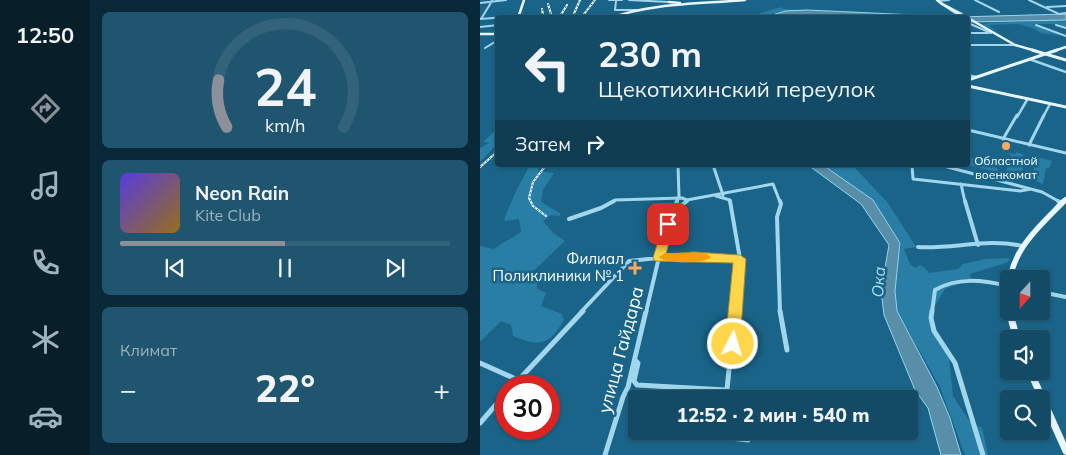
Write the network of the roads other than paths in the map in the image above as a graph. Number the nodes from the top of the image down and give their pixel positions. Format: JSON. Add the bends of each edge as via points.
{"nodes":[{"id":1,"x":506,"y":0,"type":"edge"},
{"id":2,"x":524,"y":0,"type":"edge"},
{"id":3,"x":609,"y":0,"type":"edge"},
{"id":4,"x":622,"y":0,"type":"edge"},
{"id":5,"x":629,"y":0,"type":"edge"},
{"id":6,"x":738,"y":0,"type":"edge"},
{"id":7,"x":745,"y":0,"type":"edge"},
{"id":8,"x":950,"y":0,"type":"edge"},
{"id":9,"x":975,"y":0,"type":"edge"},
{"id":10,"x":1028,"y":0,"type":"edge"},
{"id":11,"x":481,"y":1,"type":"edge"},
{"id":12,"x":492,"y":1,"type":"junction"},
{"id":13,"x":616,"y":1,"type":"edge"},
{"id":14,"x":667,"y":1,"type":"edge"},
{"id":15,"x":940,"y":2,"type":"edge"},
{"id":16,"x":690,"y":4,"type":"junction"},
{"id":17,"x":671,"y":6,"type":"junction"},
{"id":18,"x":1066,"y":6,"type":"edge"},
{"id":19,"x":1045,"y":7,"type":"junction"},
{"id":20,"x":638,"y":10,"type":"junction"},
{"id":21,"x":999,"y":12,"type":"dead end"},
{"id":22,"x":1066,"y":13,"type":"edge"},
{"id":23,"x":1059,"y":14,"type":"joint"},
{"id":24,"x":519,"y":15,"type":"edge"},
{"id":25,"x":619,"y":15,"type":"edge"},
{"id":26,"x":620,"y":15,"type":"edge"},
{"id":27,"x":962,"y":15,"type":"edge"},
{"id":28,"x":495,"y":18,"type":"edge"},
{"id":29,"x":481,"y":19,"type":"edge"},
{"id":30,"x":970,"y":20,"type":"edge"},
{"id":31,"x":970,"y":24,"type":"edge"},
{"id":32,"x":495,"y":25,"type":"edge"},
{"id":33,"x":1036,"y":25,"type":"dead end"},
{"id":34,"x":1056,"y":25,"type":"dead end"},
{"id":35,"x":480,"y":27,"type":"edge"},
{"id":36,"x":1066,"y":28,"type":"edge"},
{"id":37,"x":970,"y":33,"type":"edge"},
{"id":38,"x":480,"y":34,"type":"edge"},
{"id":39,"x":495,"y":35,"type":"edge"},
{"id":40,"x":1066,"y":36,"type":"edge"},
{"id":41,"x":495,"y":42,"type":"edge"},
{"id":42,"x":970,"y":44,"type":"edge"},
{"id":43,"x":1015,"y":45,"type":"junction"},
{"id":44,"x":1066,"y":47,"type":"edge"},
{"id":45,"x":485,"y":48,"type":"dead end"},
{"id":46,"x":1044,"y":54,"type":"junction"},
{"id":47,"x":1029,"y":59,"type":"junction"},
{"id":48,"x":1066,"y":60,"type":"edge"},
{"id":49,"x":1066,"y":72,"type":"edge"},
{"id":50,"x":970,"y":76,"type":"edge"},
{"id":51,"x":976,"y":77,"type":"junction"},
{"id":52,"x":970,"y":79,"type":"edge"},
{"id":53,"x":970,"y":86,"type":"edge"},
{"id":54,"x":1027,"y":100,"type":"junction"},
{"id":55,"x":1050,"y":104,"type":"junction"},
{"id":56,"x":1066,"y":107,"type":"edge"},
{"id":57,"x":1014,"y":120,"type":"joint"},
{"id":58,"x":970,"y":130,"type":"edge"},
{"id":59,"x":1003,"y":138,"type":"junction"},
{"id":60,"x":1029,"y":145,"type":"junction"},
{"id":61,"x":1066,"y":153,"type":"edge"},
{"id":62,"x":678,"y":167,"type":"edge"},
{"id":63,"x":714,"y":167,"type":"edge"},
{"id":64,"x":912,"y":167,"type":"edge"},
{"id":65,"x":948,"y":167,"type":"edge"},
{"id":66,"x":773,"y":184,"type":"joint"},
{"id":67,"x":961,"y":184,"type":"junction"},
{"id":68,"x":1031,"y":189,"type":"junction"},
{"id":69,"x":723,"y":195,"type":"junction"},
{"id":70,"x":713,"y":196,"type":"joint"},
{"id":71,"x":677,"y":199,"type":"junction"},
{"id":72,"x":687,"y":200,"type":"junction"},
{"id":73,"x":1065,"y":202,"type":"edge"},
{"id":74,"x":673,"y":212,"type":"junction"},
{"id":75,"x":569,"y":219,"type":"dead end"},
{"id":76,"x":978,"y":245,"type":"junction"},
{"id":77,"x":1022,"y":246,"type":"junction"},
{"id":78,"x":918,"y":247,"type":"dead end"},
{"id":79,"x":659,"y":258,"type":"junction"},
{"id":80,"x":740,"y":259,"type":"junction"},
{"id":81,"x":1011,"y":270,"type":"edge"},
{"id":82,"x":1000,"y":286,"type":"edge"},
{"id":83,"x":1050,"y":294,"type":"edge"},
{"id":84,"x":1066,"y":297,"type":"edge"},
{"id":85,"x":787,"y":350,"type":"dead end"},
{"id":86,"x":634,"y":360,"type":"junction"},
{"id":87,"x":480,"y":363,"type":"edge"},
{"id":88,"x":507,"y":375,"type":"edge"},
{"id":89,"x":523,"y":375,"type":"edge"},
{"id":90,"x":1034,"y":380,"type":"edge"},
{"id":91,"x":726,"y":390,"type":"joint"},
{"id":92,"x":495,"y":405,"type":"edge"},
{"id":93,"x":480,"y":422,"type":"edge"},
{"id":94,"x":1066,"y":451,"type":"edge"},
{"id":95,"x":605,"y":455,"type":"edge"},
{"id":96,"x":983,"y":455,"type":"edge"}],
"edges":[{"from":1,"to":12,"type":"street"},
{"from":2,"to":24,"type":"main road"},
{"from":3,"to":13,"type":"street"},
{"from":4,"to":13,"type":"street"},
{"from":5,"to":14,"type":"street"},
{"from":6,"to":16,"type":"main road"},
{"from":7,"to":16,"type":"main road"},
{"from":8,"to":15,"type":"street"},
{"from":9,"to":21,"type":"street"},
{"from":10,"to":19,"type":"street"},
{"from":11,"to":12,"type":"street"},
{"from":12,"to":29,"type":"street"},
{"from":13,"to":20,"type":"street","via":[[615,10]]},
{"from":14,"to":16,"type":"main road"},
{"from":14,"to":17,"type":"main road"},
{"from":15,"to":15,"type":"street","via":[[956,14],[962,14],[947,5]]},
{"from":15,"to":27,"type":"main road","bridge":true},
{"from":16,"to":17,"type":"main road"},
{"from":16,"to":25,"type":"main road"},
{"from":17,"to":20,"type":"main road"},
{"from":18,"to":19,"type":"street"},
{"from":19,"to":23,"type":"street"},
{"from":20,"to":26,"type":"main road"},
{"from":22,"to":23,"type":"street"},
{"from":28,"to":29,"type":"street"},
{"from":30,"to":43,"type":"main road"},
{"from":31,"to":37,"type":"street","via":[[991,33]]},
{"from":32,"to":35,"type":"street"},
{"from":33,"to":40,"type":"street"},
{"from":34,"to":36,"type":"street"},
{"from":38,"to":39,"type":"main road"},
{"from":41,"to":45,"type":"street"},
{"from":42,"to":43,"type":"street"},
{"from":43,"to":46,"type":"main road"},
{"from":44,"to":46,"type":"main road"},
{"from":46,"to":47,"type":"main road"},
{"from":46,"to":48,"type":"main road"},
{"from":47,"to":49,"type":"street"},
{"from":47,"to":51,"type":"main road"},
{"from":50,"to":51,"type":"street"},
{"from":51,"to":52,"type":"main road"},
{"from":53,"to":54,"type":"main road"},
{"from":54,"to":55,"type":"main road"},
{"from":54,"to":57,"type":"street"},
{"from":55,"to":56,"type":"main road"},
{"from":55,"to":60,"type":"street"},
{"from":57,"to":59,"type":"street"},
{"from":58,"to":59,"type":"street"},
{"from":59,"to":60,"type":"street"},
{"from":60,"to":61,"type":"street"},
{"from":62,"to":71,"type":"street","name":"улица Гайдара","via":[[680,193]]},
{"from":63,"to":69,"type":"street"},
{"from":64,"to":67,"type":"street","via":[[913,179]]},
{"from":65,"to":68,"type":"street"},
{"from":66,"to":69,"type":"street"},
{"from":66,"to":85,"type":"street","via":[[782,204],[777,217],[780,316]]},
{"from":67,"to":68,"type":"street","via":[[1020,191]]},
{"from":67,"to":76,"type":"street","via":[[972,233]]},
{"from":68,"to":73,"type":"street"},
{"from":69,"to":70,"type":"street"},
{"from":69,"to":80,"type":"street","via":[[730,200]]},
{"from":70,"to":72,"type":"street"},
{"from":71,"to":72,"type":"street"},
{"from":71,"to":74,"type":"street","name":"улица Гайдара"},
{"from":71,"to":75,"type":"street","via":[[615,200]]},
{"from":72,"to":74,"type":"street"},
{"from":73,"to":77,"type":"main road"},
{"from":74,"to":79,"type":"street","name":"улица Гайдара"},
{"from":76,"to":77,"type":"street","via":[[1001,243]]},
{"from":76,"to":78,"type":"street"},
{"from":77,"to":81,"type":"main road"},
{"from":79,"to":80,"type":"street"},
{"from":79,"to":86,"type":"street","name":"улица Гайдара"},
{"from":79,"to":89,"type":"street","via":[[626,263]]},
{"from":80,"to":91,"type":"street"},
{"from":82,"to":96,"type":"street","via":[[973,281],[935,290],[931,318],[934,330],[956,363]]},
{"from":83,"to":84,"type":"street"},
{"from":86,"to":91,"type":"street","via":[[638,363],[634,381],[637,386]]},
{"from":86,"to":95,"type":"street","name":"улица Гайдара"},
{"from":87,"to":88,"type":"street"},
{"from":90,"to":94,"type":"main road"},
{"from":92,"to":93,"type":"street"}]}
